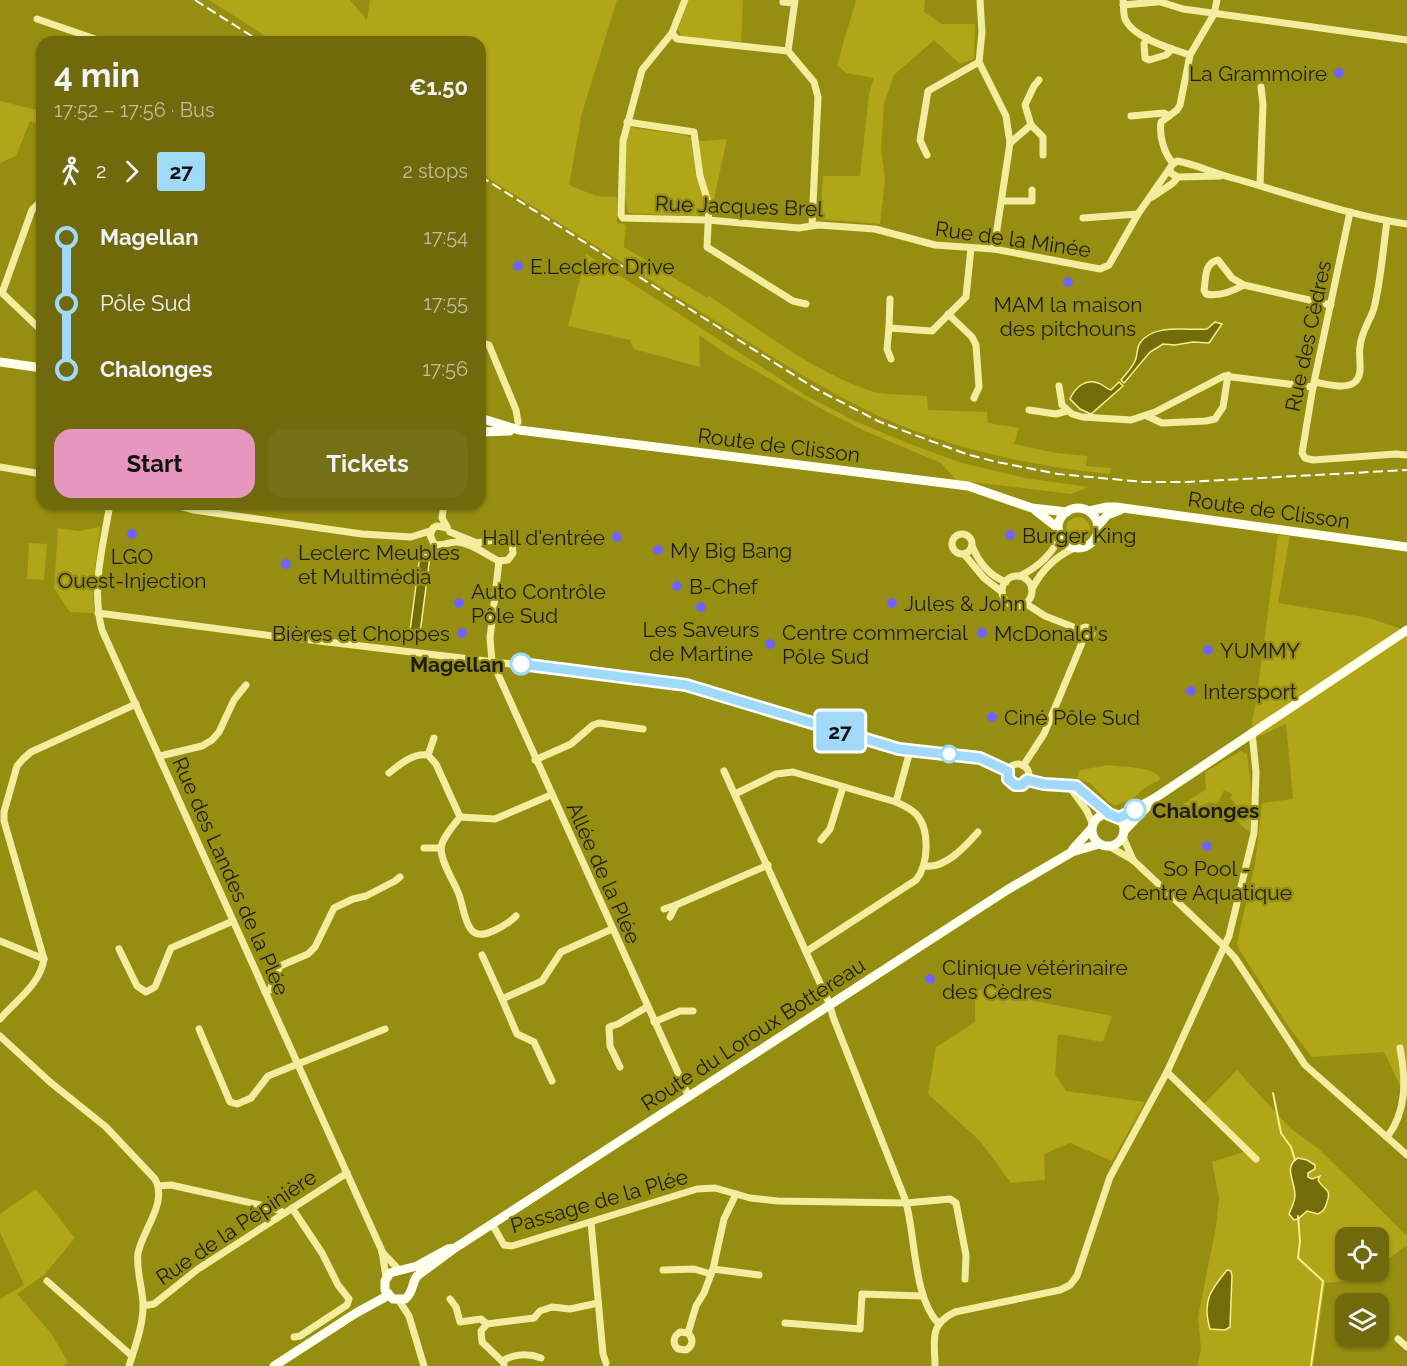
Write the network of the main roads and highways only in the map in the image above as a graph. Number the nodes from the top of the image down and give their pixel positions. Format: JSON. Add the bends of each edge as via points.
{"nodes":[{"id":1,"x":0,"y":362,"type":"edge"},
{"id":2,"x":36,"y":367,"type":"edge"},
{"id":3,"x":486,"y":419,"type":"edge"},
{"id":4,"x":518,"y":426,"type":"junction"},
{"id":5,"x":486,"y":431,"type":"edge"},
{"id":6,"x":1032,"y":508,"type":"junction"},
{"id":7,"x":1126,"y":509,"type":"junction"},
{"id":8,"x":1089,"y":511,"type":"junction"},
{"id":9,"x":1067,"y":512,"type":"junction"},
{"id":10,"x":1098,"y":526,"type":"junction"},
{"id":11,"x":1059,"y":532,"type":"junction"},
{"id":12,"x":1407,"y":547,"type":"edge"},
{"id":13,"x":1407,"y":630,"type":"edge"},
{"id":14,"x":1155,"y":798,"type":"junction"},
{"id":15,"x":1119,"y":818,"type":"junction"},
{"id":16,"x":1092,"y":826,"type":"junction"},
{"id":17,"x":1124,"y":834,"type":"junction"},
{"id":18,"x":1099,"y":844,"type":"junction"},
{"id":19,"x":1072,"y":852,"type":"junction"},
{"id":20,"x":455,"y":1248,"type":"junction"},
{"id":21,"x":401,"y":1270,"type":"junction"},
{"id":22,"x":413,"y":1281,"type":"junction"},
{"id":23,"x":391,"y":1295,"type":"junction"},
{"id":24,"x":274,"y":1366,"type":"edge"}],
"edges":[{"from":1,"to":2,"type":"main road"},
{"from":3,"to":4,"type":"main road","name":"Route de Clisson"},
{"from":4,"to":5,"type":"main road","name":"Route de Clisson"},
{"from":4,"to":6,"type":"main road","name":"Route de Clisson","via":[[968,486]]},
{"from":6,"to":9,"type":"main road","name":"Route de Clisson"},
{"from":6,"to":11,"type":"main road","name":"Route de Clisson"},
{"from":7,"to":8,"type":"main road","name":"Route de Clisson","via":[[1107,507]]},
{"from":7,"to":10,"type":"main road","via":[[1107,515]]},
{"from":7,"to":12,"type":"main road","name":"Route de Clisson"},
{"from":8,"to":9,"type":"main road","via":[[1077,508]]},
{"from":8,"to":10,"type":"main road"},
{"from":9,"to":11,"type":"main road","via":[[1060,521]]},
{"from":10,"to":11,"type":"main road","via":[[1092,543],[1080,549],[1064,542]]},
{"from":13,"to":14,"type":"main road"},
{"from":14,"to":15,"type":"main road"},
{"from":14,"to":17,"type":"main road"},
{"from":15,"to":16,"type":"main road","via":[[1101,816]]},
{"from":15,"to":17,"type":"main road"},
{"from":16,"to":18,"type":"main road","via":[[1093,837]]},
{"from":16,"to":19,"type":"main road","name":"Route du Loroux Bottereau"},
{"from":17,"to":18,"type":"main road","via":[[1118,844]]},
{"from":18,"to":19,"type":"main road","name":"Route du Loroux Bottereau"},
{"from":19,"to":20,"type":"main road","name":"Route du Loroux Bottereau","via":[[1007,890]]},
{"from":20,"to":21,"type":"main road"},
{"from":20,"to":22,"type":"main road"},
{"from":21,"to":22,"type":"main road"},
{"from":21,"to":23,"type":"main road","via":[[386,1277]]},
{"from":22,"to":23,"type":"main road","via":[[409,1296]]},
{"from":23,"to":24,"type":"main road"}]}
